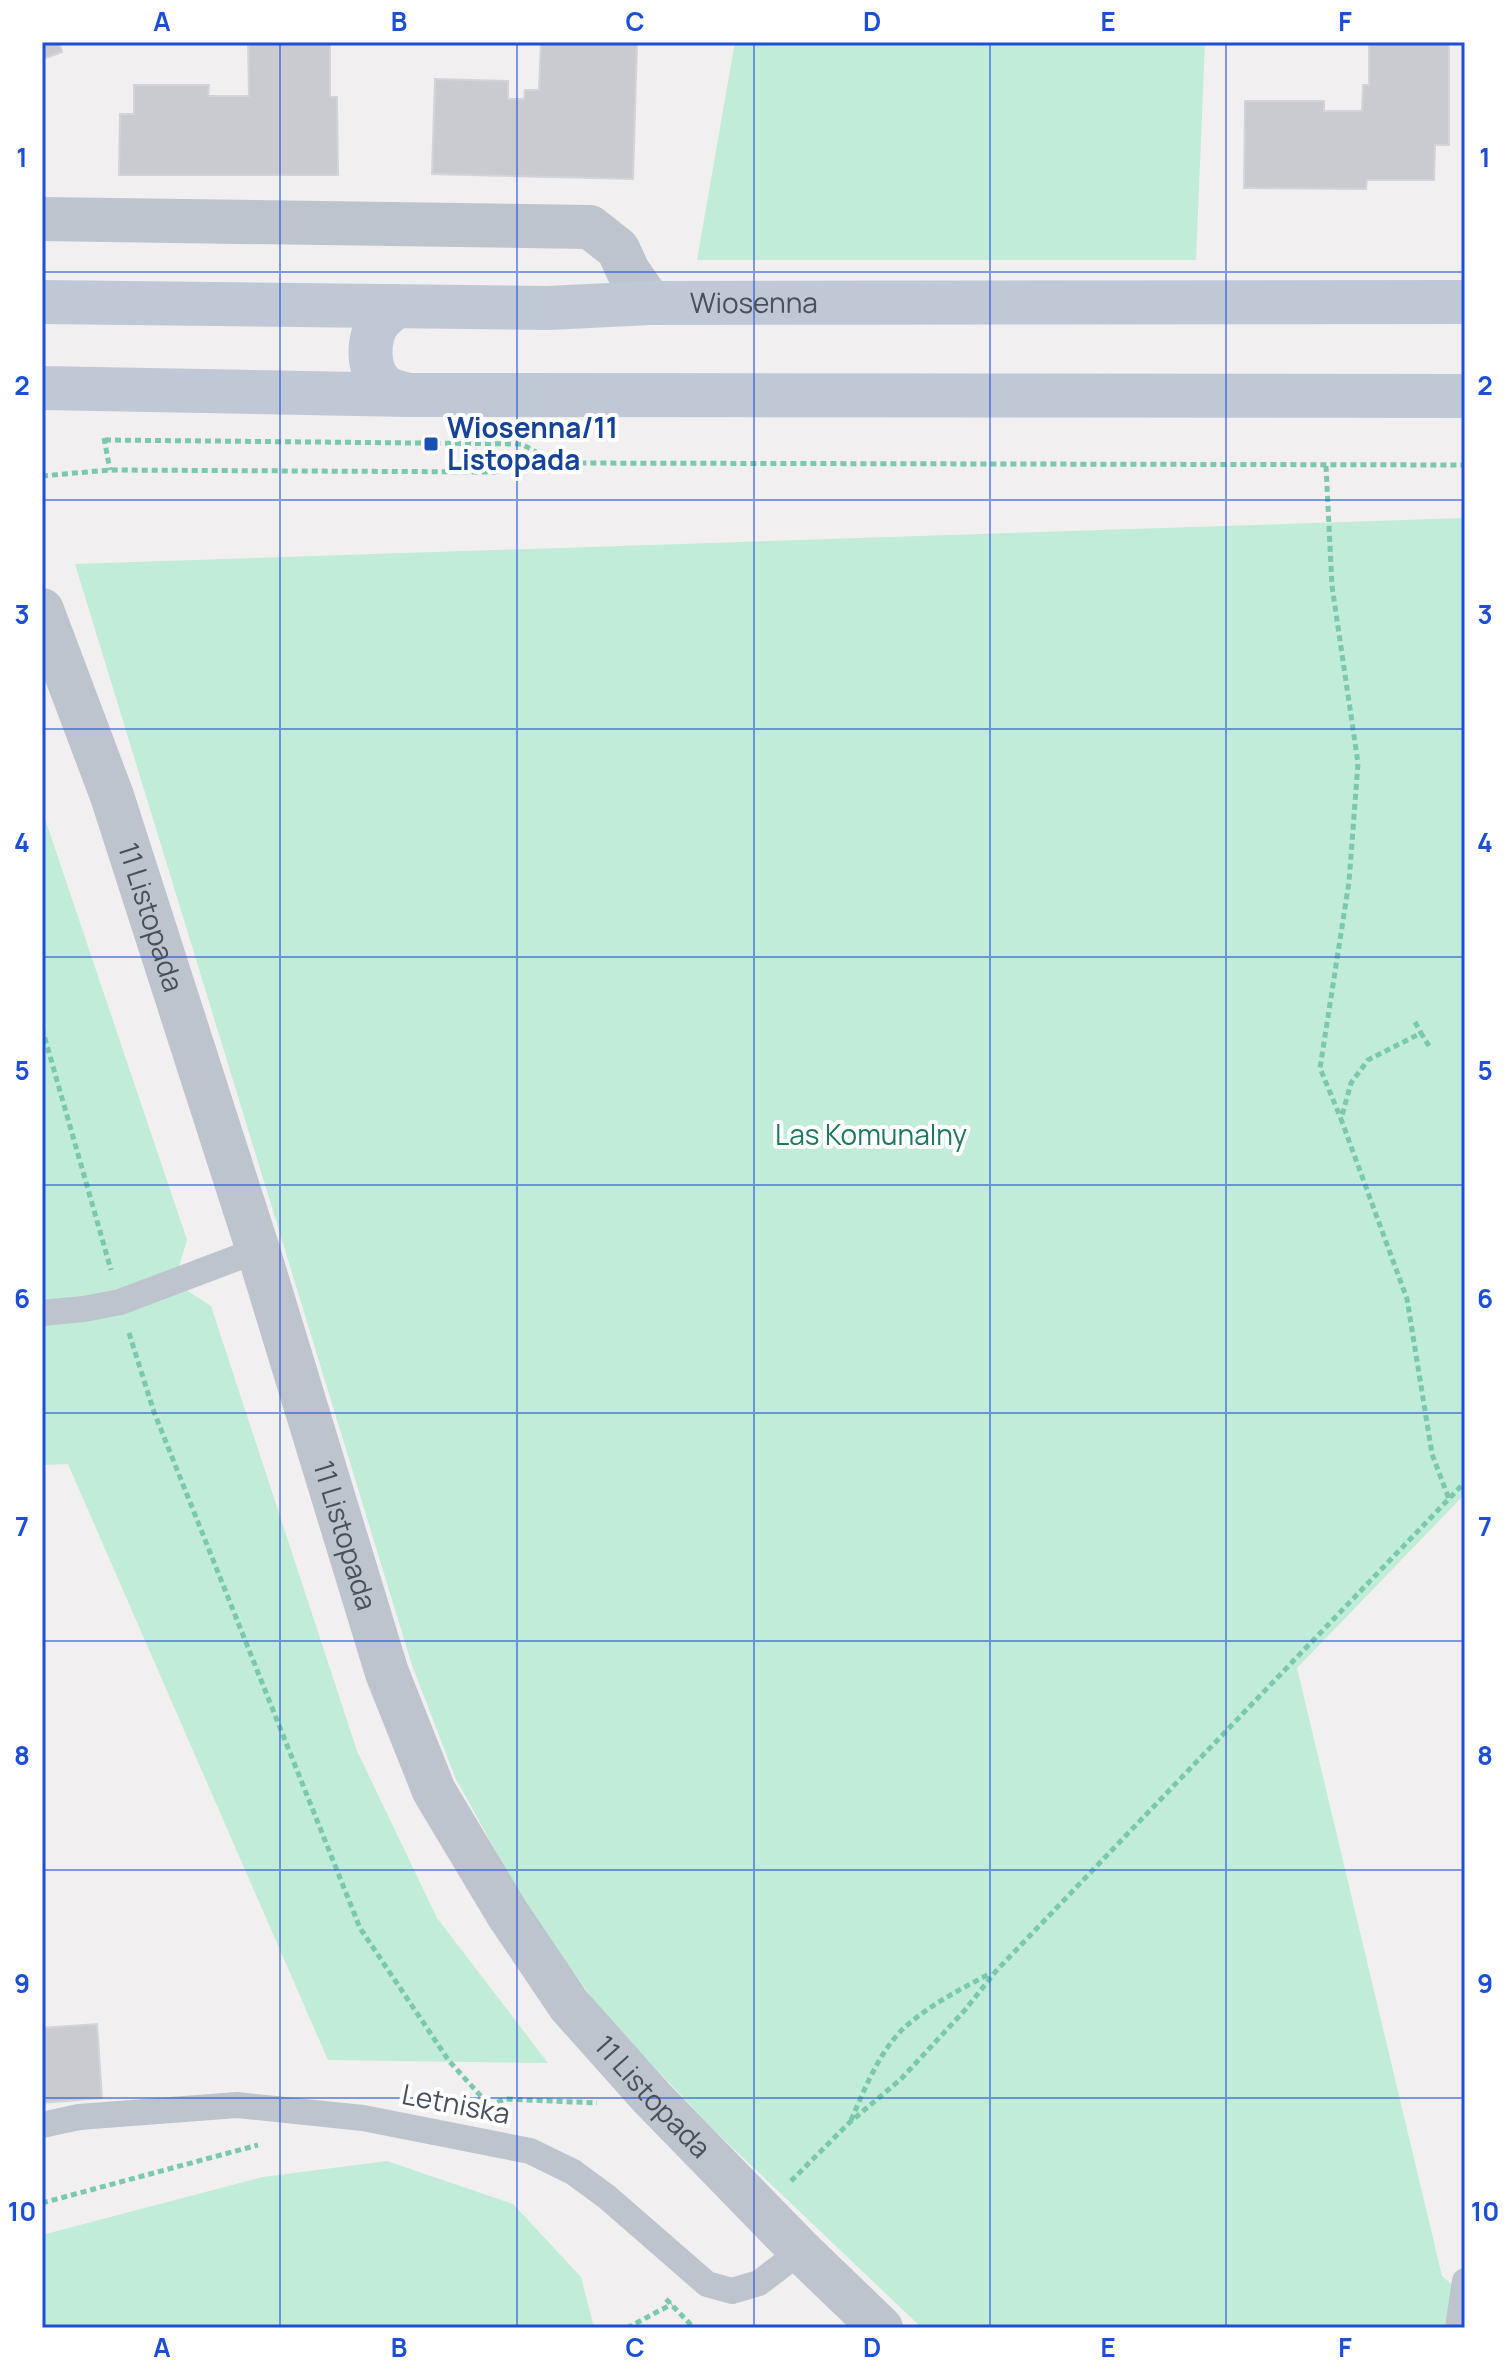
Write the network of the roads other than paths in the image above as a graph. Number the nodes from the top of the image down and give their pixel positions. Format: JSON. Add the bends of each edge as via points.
{"nodes":[{"id":1,"x":42,"y":219,"type":"edge"},
{"id":2,"x":42,"y":302,"type":"edge"},
{"id":3,"x":1465,"y":302,"type":"edge"},
{"id":4,"x":650,"y":303,"type":"junction"},
{"id":5,"x":396,"y":306,"type":"junction"},
{"id":6,"x":42,"y":388,"type":"edge"},
{"id":7,"x":408,"y":395,"type":"junction"},
{"id":8,"x":1465,"y":396,"type":"edge"},
{"id":9,"x":42,"y":610,"type":"edge"},
{"id":10,"x":258,"y":1250,"type":"junction"},
{"id":11,"x":42,"y":1313,"type":"edge"},
{"id":12,"x":42,"y":2125,"type":"edge"},
{"id":13,"x":801,"y":2251,"type":"junction"},
{"id":14,"x":1465,"y":2281,"type":"edge"},
{"id":15,"x":881,"y":2328,"type":"edge"},
{"id":16,"x":1458,"y":2328,"type":"edge"}],
"edges":[{"from":1,"to":4,"type":"street","via":[[590,227],[618,249]]},
{"from":2,"to":5,"type":"main road","name":"Wiosenna"},
{"from":3,"to":4,"type":"main road","name":"Wiosenna"},
{"from":4,"to":5,"type":"main road","name":"Wiosenna"},
{"from":5,"to":7,"type":"main road","via":[[379,321],[371,362],[386,388]]},
{"from":6,"to":7,"type":"main road"},
{"from":7,"to":8,"type":"main road"},
{"from":9,"to":10,"type":"street","name":"11 Listopada","via":[[112,796]]},
{"from":10,"to":11,"type":"lane","via":[[120,1302]]},
{"from":10,"to":13,"type":"street","name":"11 Listopada","via":[[387,1673],[434,1791],[569,2005]]},
{"from":12,"to":13,"type":"lane","name":"Letniska","via":[[79,2117],[237,2105],[363,2118],[530,2151],[584,2180],[707,2284],[732,2291],[759,2283]]},
{"from":13,"to":15,"type":"street","name":"11 Listopada"},
{"from":14,"to":16,"type":"lane"}]}
